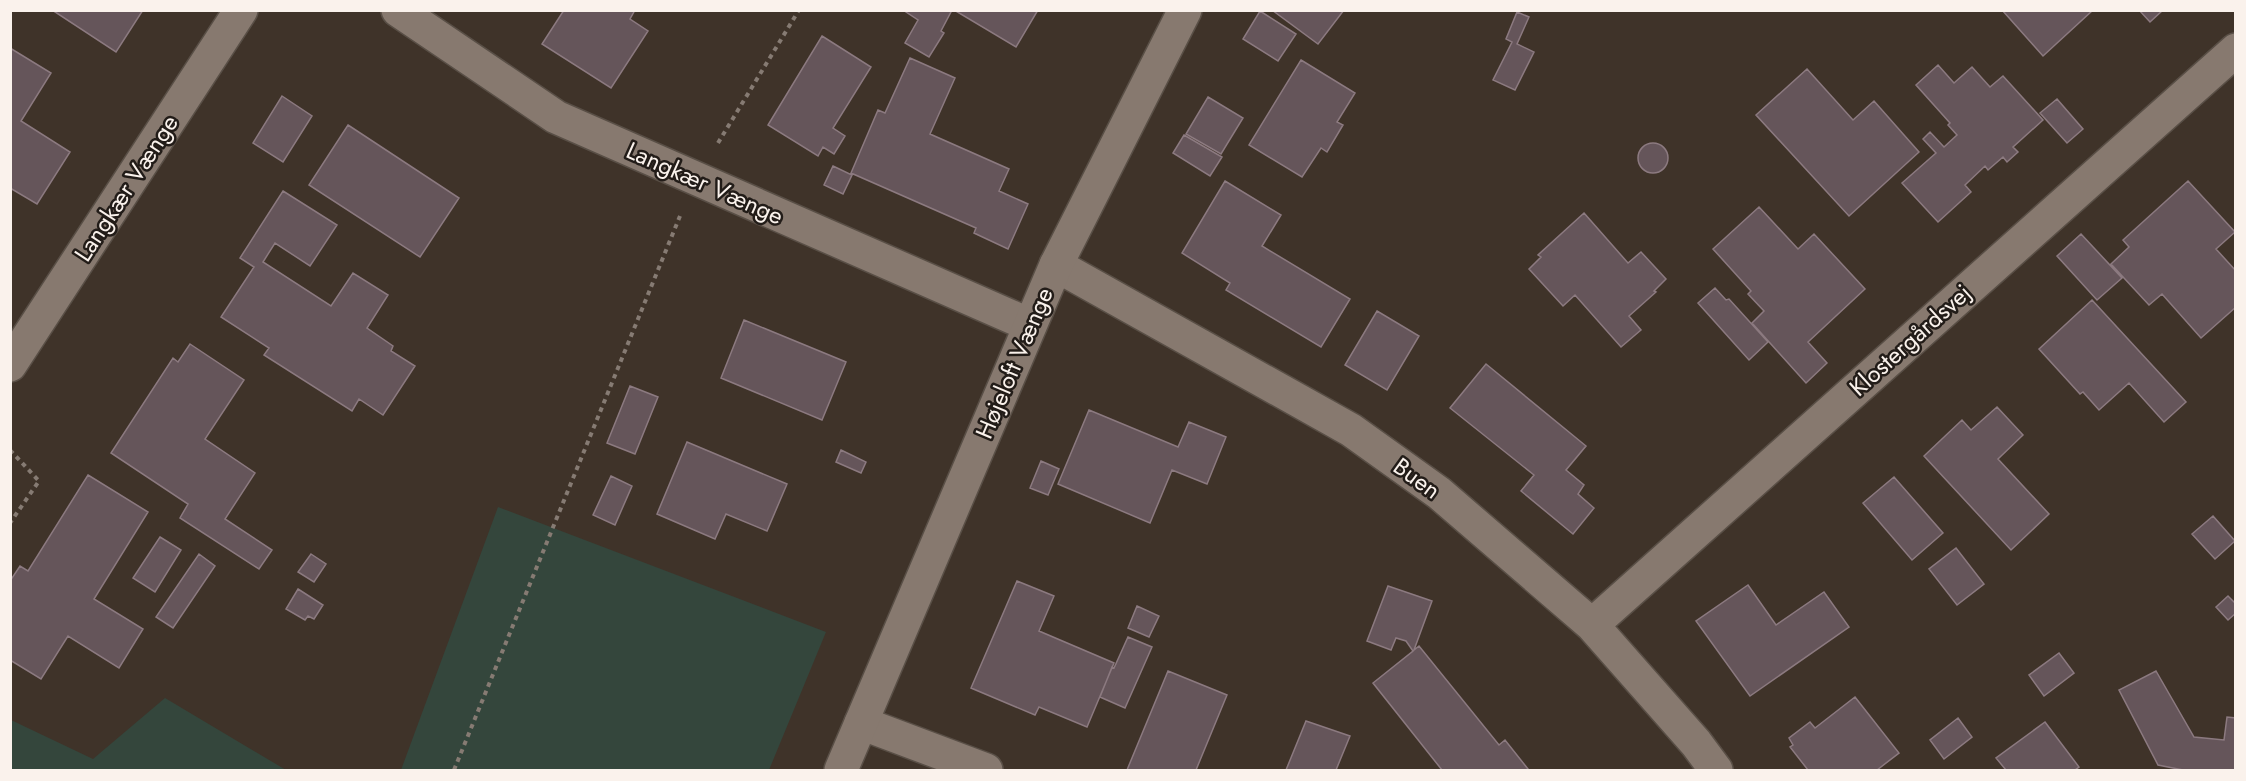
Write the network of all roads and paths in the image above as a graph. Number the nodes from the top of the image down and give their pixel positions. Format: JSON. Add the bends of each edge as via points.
{"nodes":[{"id":1,"x":241,"y":10,"type":"edge"},
{"id":2,"x":398,"y":10,"type":"edge"},
{"id":3,"x":799,"y":10,"type":"edge"},
{"id":4,"x":1185,"y":10,"type":"edge"},
{"id":5,"x":2233,"y":57,"type":"edge"},
{"id":6,"x":695,"y":179,"type":"junction"},
{"id":7,"x":1056,"y":265,"type":"junction"},
{"id":8,"x":1030,"y":325,"type":"junction"},
{"id":9,"x":10,"y":365,"type":"edge"},
{"id":10,"x":10,"y":450,"type":"edge"},
{"id":11,"x":10,"y":523,"type":"edge"},
{"id":12,"x":1592,"y":625,"type":"junction"},
{"id":13,"x":861,"y":723,"type":"junction"},
{"id":14,"x":454,"y":771,"type":"edge"},
{"id":15,"x":841,"y":771,"type":"edge"},
{"id":16,"x":986,"y":771,"type":"edge"},
{"id":17,"x":1716,"y":771,"type":"edge"}],
"edges":[{"from":1,"to":9,"type":"street","name":"Langkær Vænge"},
{"from":2,"to":6,"type":"street","name":"Langkær Vænge","via":[[556,117]]},
{"from":3,"to":6,"type":"path"},
{"from":4,"to":7,"type":"street","name":"Højeloft Vænge"},
{"from":5,"to":12,"type":"street","name":"Klostergårdsvej"},
{"from":6,"to":8,"type":"street","name":"Langkær Vænge"},
{"from":6,"to":14,"type":"path"},
{"from":7,"to":8,"type":"street","name":"Højeloft Vænge"},
{"from":7,"to":12,"type":"street","name":"Buen","via":[[1351,430],[1439,493]]},
{"from":8,"to":13,"type":"street","name":"Højeloft Vænge"},
{"from":10,"to":11,"type":"path","via":[[39,481]]},
{"from":12,"to":17,"type":"street","name":"Buen","via":[[1696,742]]},
{"from":13,"to":15,"type":"street","name":"Højeloft Vænge"},
{"from":13,"to":16,"type":"street"}]}
